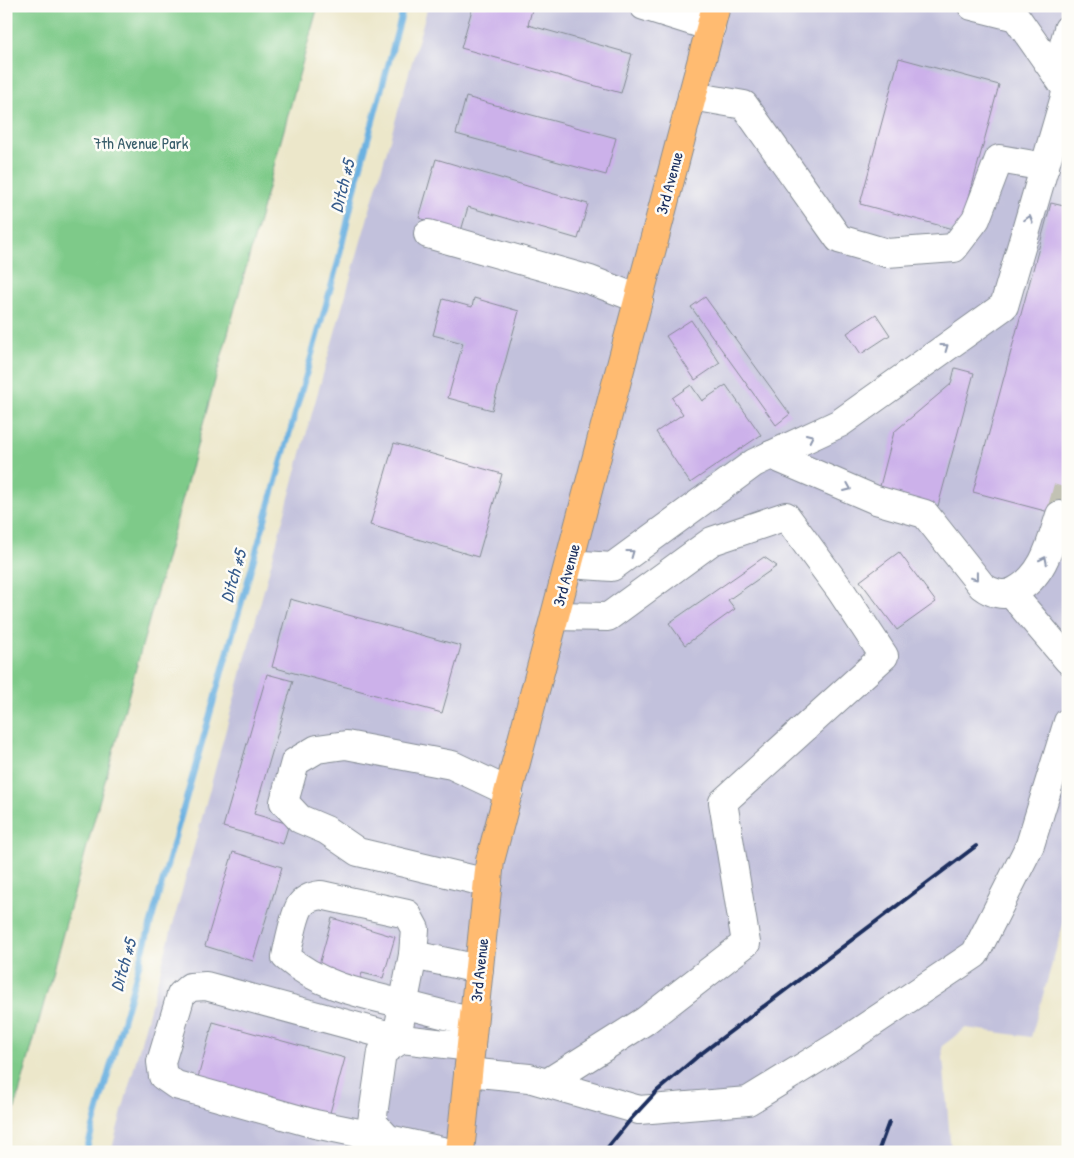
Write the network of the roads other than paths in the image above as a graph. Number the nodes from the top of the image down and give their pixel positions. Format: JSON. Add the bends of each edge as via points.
{"nodes":[{"id":1,"x":644,"y":6,"type":"edge"},
{"id":2,"x":972,"y":6,"type":"edge"},
{"id":3,"x":713,"y":17,"type":"edge"},
{"id":4,"x":1068,"y":29,"type":"edge"},
{"id":5,"x":1056,"y":74,"type":"junction"},
{"id":6,"x":692,"y":96,"type":"junction"},
{"id":7,"x":1060,"y":142,"type":"edge"},
{"id":8,"x":1044,"y":167,"type":"junction"},
{"id":9,"x":428,"y":234,"type":"dead end"},
{"id":10,"x":639,"y":299,"type":"junction"},
{"id":11,"x":771,"y":455,"type":"junction"},
{"id":12,"x":1060,"y":515,"type":"tunnel mouth"},
{"id":13,"x":569,"y":564,"type":"junction"},
{"id":14,"x":1011,"y":593,"type":"junction"},
{"id":15,"x":555,"y":616,"type":"junction"},
{"id":16,"x":1068,"y":660,"type":"edge"},
{"id":17,"x":1068,"y":722,"type":"edge"},
{"id":18,"x":508,"y":792,"type":"junction"},
{"id":19,"x":488,"y":883,"type":"junction"},
{"id":20,"x":413,"y":955,"type":"junction"},
{"id":21,"x":479,"y":970,"type":"junction"},
{"id":22,"x":404,"y":1004,"type":"junction"},
{"id":23,"x":402,"y":1039,"type":"junction"},
{"id":24,"x":471,"y":1047,"type":"junction"},
{"id":25,"x":547,"y":1083,"type":"junction"},
{"id":26,"x":388,"y":1139,"type":"junction"},
{"id":27,"x":446,"y":1152,"type":"edge"},
{"id":28,"x":460,"y":1152,"type":"edge"}],
"edges":[{"from":1,"to":3,"type":"lane"},
{"from":2,"to":5,"type":"lane","via":[[1016,17]]},
{"from":3,"to":6,"type":"main road","name":"3rd Avenue"},
{"from":4,"to":5,"type":"lane"},
{"from":5,"to":7,"type":"lane","via":[[1067,90]]},
{"from":6,"to":8,"type":"lane","via":[[744,105],[839,239],[887,253],[954,248],[976,220],[999,159]]},
{"from":6,"to":10,"type":"main road","name":"3rd Avenue"},
{"from":7,"to":8,"type":"lane"},
{"from":11,"to":8,"type":"lane","one_way":true,"via":[[840,424],[1004,306]]},
{"from":9,"to":10,"type":"lane","via":[[590,280]]},
{"from":10,"to":13,"type":"main road","name":"3rd Avenue"},
{"from":13,"to":11,"type":"lane","one_way":true,"via":[[612,567],[754,463]]},
{"from":11,"to":14,"type":"lane","one_way":true,"via":[[876,500],[925,514],[982,586],[1001,594]]},
{"from":14,"to":12,"type":"lane","one_way":true,"via":[[1025,586],[1038,572]]},
{"from":13,"to":15,"type":"main road","name":"3rd Avenue"},
{"from":14,"to":16,"type":"lane"},
{"from":15,"to":18,"type":"main road","name":"3rd Avenue"},
{"from":15,"to":25,"type":"lane","via":[[608,617],[712,541],[786,516],[884,656],[723,802],[746,943],[645,1021]]},
{"from":17,"to":25,"type":"lane","via":[[1030,845],[975,954],[748,1101],[639,1110]]},
{"from":18,"to":19,"type":"main road","name":"3rd Avenue","via":[[490,861]]},
{"from":18,"to":19,"type":"lane","via":[[452,766],[346,745],[317,749],[295,762],[284,802],[300,819],[326,830],[358,852]]},
{"from":19,"to":21,"type":"main road","name":"3rd Avenue"},
{"from":20,"to":21,"type":"lane"},
{"from":20,"to":22,"type":"lane"},
{"from":20,"to":22,"type":"lane","via":[[415,929],[407,914],[321,895],[310,897],[300,906],[288,944],[286,957],[316,978]]},
{"from":21,"to":24,"type":"main road","name":"3rd Avenue"},
{"from":22,"to":23,"type":"lane","via":[[399,1026]]},
{"from":22,"to":24,"type":"lane"},
{"from":23,"to":24,"type":"lane"},
{"from":23,"to":26,"type":"lane","via":[[382,1052],[372,1122]]},
{"from":23,"to":26,"type":"lane","via":[[206,986],[190,987],[181,995],[161,1062],[163,1076],[176,1085],[315,1124]]},
{"from":24,"to":25,"type":"lane","via":[[529,1078]]},
{"from":24,"to":28,"type":"main road","name":"3rd Avenue"},
{"from":26,"to":27,"type":"lane"}]}
